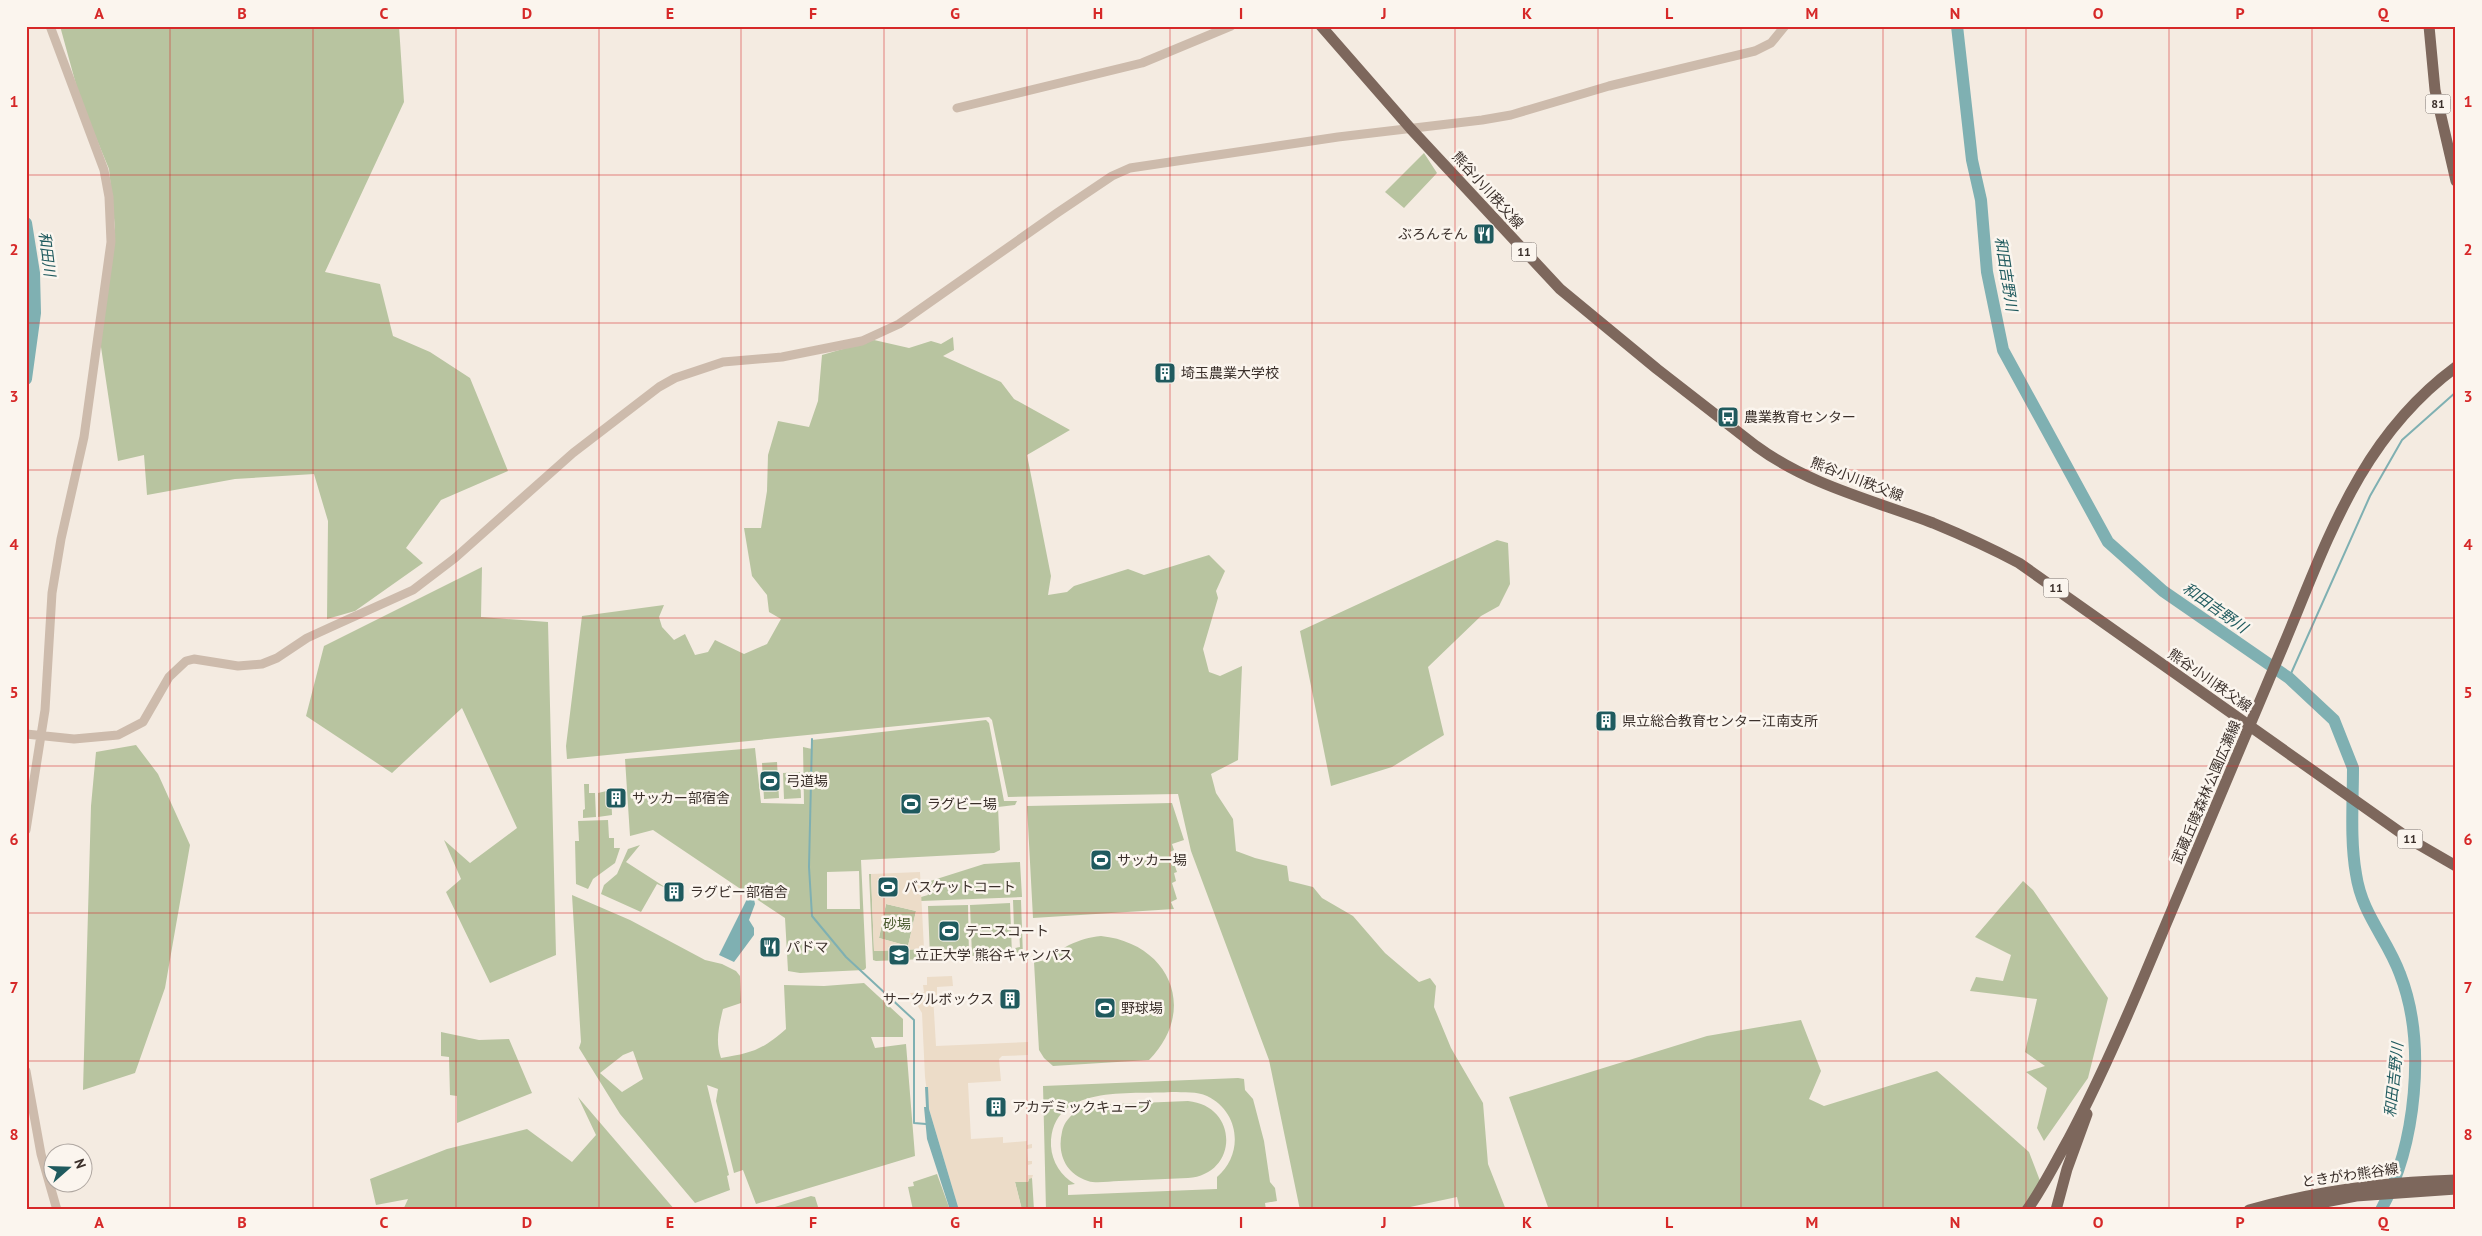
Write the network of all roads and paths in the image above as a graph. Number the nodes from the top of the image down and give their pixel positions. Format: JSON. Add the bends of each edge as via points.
{"nodes":[{"id":1,"x":50,"y":26,"type":"edge"},
{"id":2,"x":1231,"y":26,"type":"edge"},
{"id":3,"x":1321,"y":26,"type":"edge"},
{"id":4,"x":1785,"y":26,"type":"edge"},
{"id":5,"x":2429,"y":26,"type":"edge"},
{"id":6,"x":957,"y":108,"type":"dead end"},
{"id":7,"x":1411,"y":129,"type":"junction"},
{"id":8,"x":2456,"y":181,"type":"edge"},
{"id":9,"x":2456,"y":368,"type":"edge"},
{"id":10,"x":2250,"y":726,"type":"junction"},
{"id":11,"x":26,"y":734,"type":"edge"},
{"id":12,"x":41,"y":736,"type":"junction"},
{"id":13,"x":26,"y":830,"type":"edge"},
{"id":14,"x":2456,"y":866,"type":"edge"},
{"id":15,"x":26,"y":1071,"type":"edge"},
{"id":16,"x":2095,"y":1089,"type":"junction"},
{"id":17,"x":2456,"y":1180,"type":"edge"},
{"id":18,"x":2419,"y":1186,"type":"junction"},
{"id":19,"x":2456,"y":1189,"type":"edge"},
{"id":20,"x":2358,"y":1192,"type":"junction"},
{"id":21,"x":57,"y":1210,"type":"edge"},
{"id":22,"x":2026,"y":1210,"type":"edge"},
{"id":23,"x":2056,"y":1210,"type":"edge"},
{"id":24,"x":2249,"y":1210,"type":"edge"},
{"id":25,"x":2284,"y":1210,"type":"edge"}],
"edges":[{"from":1,"to":12,"type":"street","via":[[104,170],[111,242],[84,437],[52,593]]},
{"from":2,"to":6,"type":"street","via":[[1142,62]]},
{"from":3,"to":7,"type":"main road","name":"熊谷小川秩父線","number":"11"},
{"from":4,"to":7,"type":"street","via":[[1770,42],[1755,51],[1609,86],[1511,115]]},
{"from":5,"to":8,"type":"main road","number":"81","via":[[2435,90]]},
{"from":7,"to":10,"type":"main road","name":"熊谷小川秩父線","number":"11","via":[[1560,289],[1770,456],[1818,482],[1932,523],[2019,563]]},
{"from":7,"to":12,"type":"street","via":[[1143,165],[1112,176],[986,260],[914,314],[872,337],[811,352],[723,362],[667,382],[573,453],[455,558],[413,590],[307,638],[262,664],[238,666],[194,659],[186,661],[169,677],[143,722],[118,735],[74,739]]},
{"from":9,"to":10,"type":"main road","name":"武蔵丘陵森林公園広瀬線","via":[[2412,404],[2368,461],[2325,547]]},
{"from":10,"to":14,"type":"main road","name":"熊谷小川秩父線","number":"11","via":[[2423,848]]},
{"from":10,"to":16,"type":"main road","name":"武蔵丘陵森林公園広瀬線"},
{"from":11,"to":12,"type":"street"},
{"from":12,"to":13,"type":"street"},
{"from":15,"to":21,"type":"street","via":[[41,1154]]},
{"from":16,"to":22,"type":"main road","name":"武蔵丘陵森林公園広瀬線"},
{"from":16,"to":23,"type":"main road","name":"武蔵丘陵森林公園広瀬線"},
{"from":17,"to":18,"type":"main road","name":"ときがわ熊谷線"},
{"from":18,"to":19,"type":"main road","name":"ときがわ熊谷線"},
{"from":18,"to":20,"type":"main road","name":"ときがわ熊谷線"},
{"from":20,"to":24,"type":"main road","name":"ときがわ熊谷線"},
{"from":20,"to":25,"type":"main road","name":"ときがわ熊谷線"}]}
